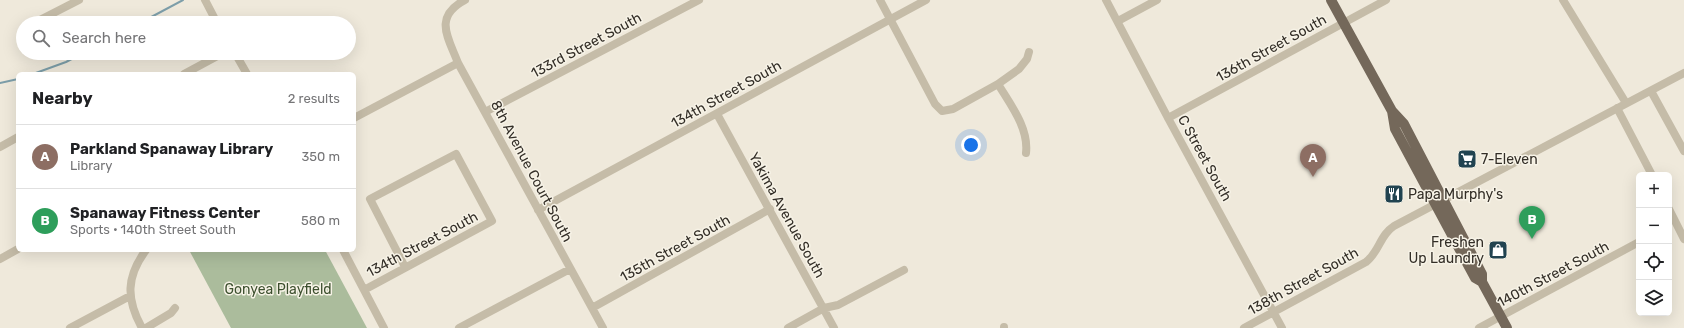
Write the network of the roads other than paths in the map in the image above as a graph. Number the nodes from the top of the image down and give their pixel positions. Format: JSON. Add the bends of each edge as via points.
{"nodes":[{"id":1,"x":79,"y":0,"type":"edge"},
{"id":2,"x":205,"y":0,"type":"edge"},
{"id":3,"x":465,"y":0,"type":"edge"},
{"id":4,"x":699,"y":0,"type":"edge"},
{"id":5,"x":880,"y":0,"type":"edge"},
{"id":6,"x":926,"y":0,"type":"edge"},
{"id":7,"x":1106,"y":0,"type":"edge"},
{"id":8,"x":1156,"y":0,"type":"edge"},
{"id":9,"x":1331,"y":0,"type":"edge"},
{"id":10,"x":1386,"y":0,"type":"edge"},
{"id":11,"x":1563,"y":0,"type":"edge"},
{"id":12,"x":48,"y":16,"type":"edge"},
{"id":13,"x":213,"y":16,"type":"edge"},
{"id":14,"x":890,"y":19,"type":"junction"},
{"id":15,"x":1118,"y":21,"type":"junction"},
{"id":16,"x":1344,"y":23,"type":"junction"},
{"id":17,"x":1029,"y":52,"type":"dead end"},
{"id":18,"x":210,"y":60,"type":"edge"},
{"id":19,"x":239,"y":60,"type":"edge"},
{"id":20,"x":458,"y":63,"type":"junction"},
{"id":21,"x":188,"y":72,"type":"edge"},
{"id":22,"x":246,"y":72,"type":"edge"},
{"id":23,"x":1684,"y":73,"type":"edge"},
{"id":24,"x":998,"y":84,"type":"junction"},
{"id":25,"x":1651,"y":91,"type":"junction"},
{"id":26,"x":1626,"y":103,"type":"junction"},
{"id":27,"x":1617,"y":108,"type":"junction"},
{"id":28,"x":486,"y":112,"type":"junction"},
{"id":29,"x":717,"y":114,"type":"junction"},
{"id":30,"x":356,"y":117,"type":"edge"},
{"id":31,"x":1168,"y":118,"type":"junction"},
{"id":32,"x":16,"y":138,"type":"edge"},
{"id":33,"x":0,"y":146,"type":"edge"},
{"id":34,"x":1684,"y":151,"type":"edge"},
{"id":35,"x":1026,"y":153,"type":"dead end"},
{"id":36,"x":1650,"y":172,"type":"edge"},
{"id":37,"x":1440,"y":203,"type":"junction"},
{"id":38,"x":770,"y":209,"type":"junction"},
{"id":39,"x":538,"y":210,"type":"junction"},
{"id":40,"x":1672,"y":225,"type":"edge"},
{"id":41,"x":1684,"y":239,"type":"edge"},
{"id":42,"x":1636,"y":244,"type":"edge"},
{"id":43,"x":16,"y":250,"type":"edge"},
{"id":44,"x":145,"y":252,"type":"edge"},
{"id":45,"x":344,"y":252,"type":"edge"},
{"id":46,"x":0,"y":259,"type":"edge"},
{"id":47,"x":405,"y":267,"type":"junction"},
{"id":48,"x":570,"y":269,"type":"junction"},
{"id":49,"x":904,"y":270,"type":"dead end"},
{"id":50,"x":364,"y":290,"type":"junction"},
{"id":51,"x":130,"y":296,"type":"junction"},
{"id":52,"x":174,"y":308,"type":"dead end"},
{"id":53,"x":592,"y":308,"type":"junction"},
{"id":54,"x":824,"y":308,"type":"junction"},
{"id":55,"x":1273,"y":312,"type":"junction"},
{"id":56,"x":1501,"y":316,"type":"junction"},
{"id":57,"x":70,"y":328,"type":"edge"},
{"id":58,"x":142,"y":328,"type":"edge"},
{"id":59,"x":146,"y":328,"type":"edge"},
{"id":60,"x":384,"y":328,"type":"edge"},
{"id":61,"x":458,"y":328,"type":"edge"},
{"id":62,"x":603,"y":328,"type":"edge"},
{"id":63,"x":788,"y":328,"type":"edge"},
{"id":64,"x":834,"y":328,"type":"edge"},
{"id":65,"x":1244,"y":328,"type":"edge"},
{"id":66,"x":1282,"y":328,"type":"edge"},
{"id":67,"x":1479,"y":328,"type":"edge"},
{"id":68,"x":1507,"y":328,"type":"edge"}],
"edges":[{"from":1,"to":12,"type":"street"},
{"from":2,"to":13,"type":"street"},
{"from":3,"to":20,"type":"street","name":"8th Avenue Court South","via":[[449,12],[445,24]]},
{"from":4,"to":28,"type":"street","name":"133rd Street South"},
{"from":5,"to":14,"type":"street"},
{"from":6,"to":14,"type":"street","name":"134th Street South"},
{"from":7,"to":15,"type":"street","name":"C Street South"},
{"from":8,"to":15,"type":"street"},
{"from":9,"to":16,"type":"main road"},
{"from":10,"to":16,"type":"street","name":"136th Street South"},
{"from":11,"to":26,"type":"street"},
{"from":14,"to":24,"type":"street","via":[[942,111],[957,108]]},
{"from":14,"to":29,"type":"street","name":"134th Street South"},
{"from":15,"to":31,"type":"street","name":"C Street South"},
{"from":16,"to":31,"type":"street","name":"136th Street South"},
{"from":16,"to":37,"type":"main road","via":[[1392,111],[1395,129]]},
{"from":17,"to":24,"type":"street","via":[[1019,69]]},
{"from":18,"to":21,"type":"street"},
{"from":19,"to":22,"type":"street"},
{"from":20,"to":28,"type":"street","name":"8th Avenue Court South"},
{"from":20,"to":30,"type":"street"},
{"from":23,"to":25,"type":"street","name":"138th Street South"},
{"from":24,"to":35,"type":"street","via":[[1024,132]]},
{"from":25,"to":26,"type":"street","name":"138th Street South"},
{"from":25,"to":34,"type":"street"},
{"from":26,"to":27,"type":"street","name":"138th Street South"},
{"from":27,"to":36,"type":"street"},
{"from":27,"to":37,"type":"street","name":"138th Street South"},
{"from":28,"to":39,"type":"street","name":"8th Avenue Court South"},
{"from":29,"to":38,"type":"street","name":"Yakima Avenue South"},
{"from":29,"to":39,"type":"street","name":"134th Street South"},
{"from":31,"to":55,"type":"street","name":"C Street South"},
{"from":32,"to":33,"type":"street"},
{"from":37,"to":55,"type":"street","name":"138th Street South","via":[[1387,231],[1375,253],[1366,262]]},
{"from":37,"to":56,"type":"main road","via":[[1482,274],[1482,282]]},
{"from":38,"to":53,"type":"street","name":"135th Street South"},
{"from":38,"to":54,"type":"street","name":"Yakima Avenue South"},
{"from":39,"to":48,"type":"street","name":"8th Avenue Court South"},
{"from":40,"to":41,"type":"street"},
{"from":42,"to":56,"type":"street","name":"140th Street South"},
{"from":43,"to":46,"type":"street"},
{"from":44,"to":51,"type":"street","via":[[133,273]]},
{"from":45,"to":50,"type":"street"},
{"from":47,"to":47,"type":"street","name":"134th Street South","via":[[370,199],[456,154],[492,221]]},
{"from":47,"to":50,"type":"street","name":"134th Street South"},
{"from":48,"to":53,"type":"street","name":"8th Avenue Court South"},
{"from":48,"to":61,"type":"street"},
{"from":49,"to":54,"type":"street","via":[[838,306]]},
{"from":50,"to":60,"type":"street"},
{"from":51,"to":57,"type":"street"},
{"from":51,"to":58,"type":"street"},
{"from":52,"to":59,"type":"street","via":[[171,313]]},
{"from":53,"to":62,"type":"street","name":"8th Avenue Court South"},
{"from":54,"to":63,"type":"street"},
{"from":54,"to":64,"type":"street","name":"Yakima Avenue South"},
{"from":55,"to":65,"type":"street","name":"138th Street South"},
{"from":55,"to":66,"type":"street","name":"C Street South"},
{"from":56,"to":67,"type":"street","name":"140th Street South"},
{"from":56,"to":68,"type":"main road"}]}
